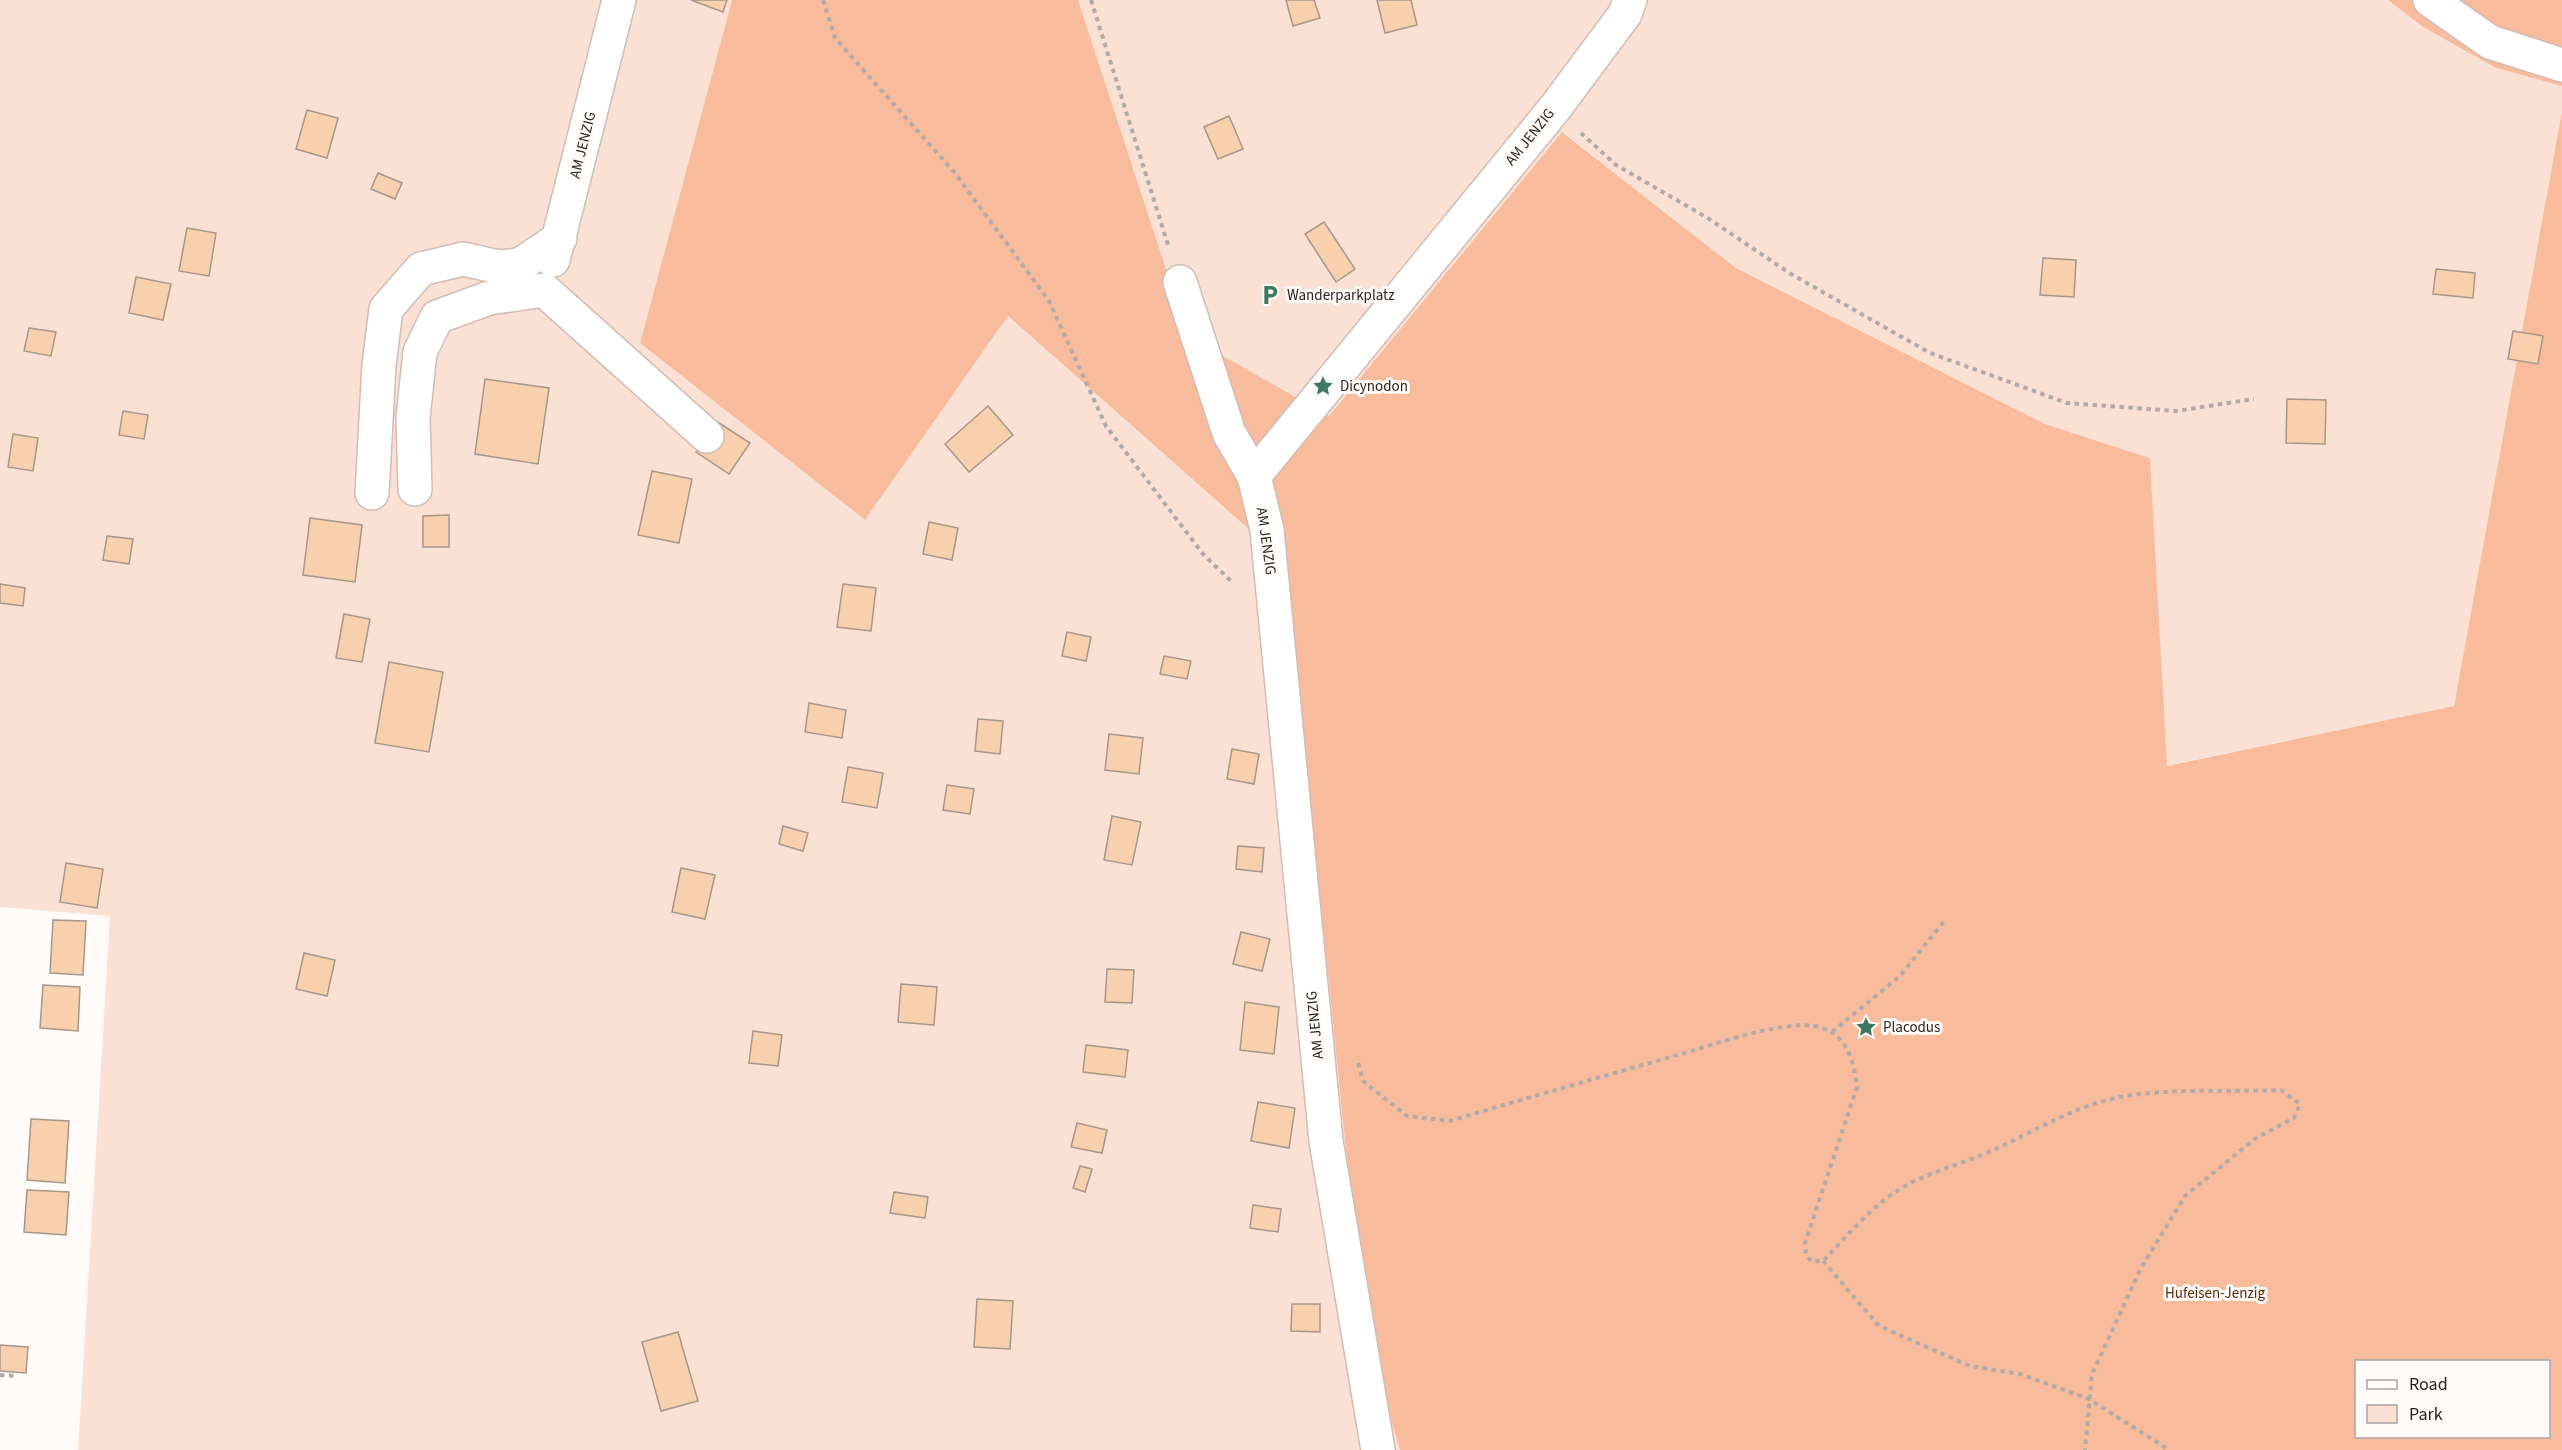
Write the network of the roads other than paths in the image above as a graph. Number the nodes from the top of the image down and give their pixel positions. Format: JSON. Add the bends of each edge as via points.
{"nodes":[{"id":1,"x":619,"y":0,"type":"edge"},
{"id":2,"x":1630,"y":0,"type":"edge"},
{"id":3,"x":2430,"y":0,"type":"edge"},
{"id":4,"x":2562,"y":65,"type":"edge"},
{"id":5,"x":560,"y":238,"type":"junction"},
{"id":6,"x":1180,"y":282,"type":"road end"},
{"id":7,"x":544,"y":290,"type":"junction"},
{"id":8,"x":706,"y":436,"type":"dead end"},
{"id":9,"x":1254,"y":476,"type":"junction"},
{"id":10,"x":415,"y":489,"type":"dead end"},
{"id":11,"x":372,"y":493,"type":"dead end"},
{"id":12,"x":1378,"y":1450,"type":"edge"}],
"edges":[{"from":1,"to":5,"type":"street","name":"AM JENZIG"},
{"from":2,"to":9,"type":"street","name":"AM JENZIG","via":[[1625,14],[1555,108]]},
{"from":3,"to":4,"type":"street","via":[[2490,42]]},
{"from":5,"to":7,"type":"street","name":"AM JENZIG"},
{"from":5,"to":11,"type":"street","via":[[520,265],[499,267],[463,259],[421,269],[386,309]]},
{"from":6,"to":9,"type":"street","via":[[1229,433]]},
{"from":7,"to":8,"type":"street"},
{"from":7,"to":10,"type":"street","via":[[489,298],[437,317],[420,352],[413,418]]},
{"from":9,"to":12,"type":"street","name":"AM JENZIG","via":[[1267,530],[1326,1141]]}]}
